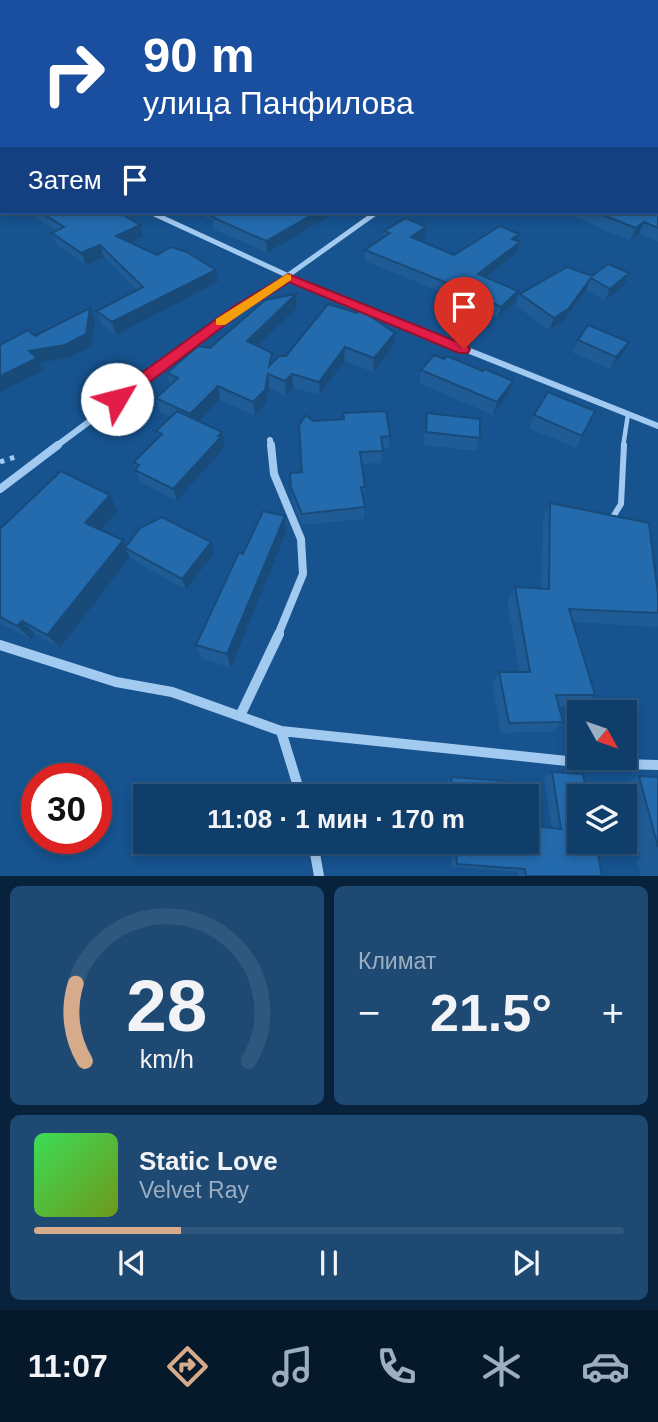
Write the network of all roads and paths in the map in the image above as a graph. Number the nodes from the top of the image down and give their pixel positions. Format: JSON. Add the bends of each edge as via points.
{"nodes":[{"id":1,"x":154,"y":214,"type":"edge"},
{"id":2,"x":374,"y":214,"type":"edge"},
{"id":3,"x":288,"y":277,"type":"junction"},
{"id":4,"x":628,"y":414,"type":"junction"},
{"id":5,"x":658,"y":426,"type":"edge"},
{"id":6,"x":270,"y":440,"type":"dead end"},
{"id":7,"x":0,"y":489,"type":"edge"},
{"id":8,"x":614,"y":517,"type":"edge"},
{"id":9,"x":0,"y":645,"type":"edge"},
{"id":10,"x":240,"y":716,"type":"junction"},
{"id":11,"x":281,"y":732,"type":"junction"},
{"id":12,"x":658,"y":765,"type":"edge"},
{"id":13,"x":297,"y":784,"type":"edge"},
{"id":14,"x":315,"y":854,"type":"edge"},
{"id":15,"x":319,"y":876,"type":"edge"}],
"edges":[{"from":1,"to":3,"type":"street"},
{"from":2,"to":3,"type":"street"},
{"from":3,"to":4,"type":"street"},
{"from":3,"to":7,"type":"street","via":[[237,310]]},
{"from":4,"to":5,"type":"street"},
{"from":4,"to":8,"type":"lane","via":[[621,504]]},
{"from":6,"to":10,"type":"street","via":[[274,474],[301,539],[303,574]]},
{"from":9,"to":10,"type":"street","via":[[116,682],[173,692]]},
{"from":10,"to":11,"type":"street"},
{"from":11,"to":12,"type":"street","via":[[586,763]]},
{"from":11,"to":13,"type":"street"},
{"from":14,"to":15,"type":"street"}]}
